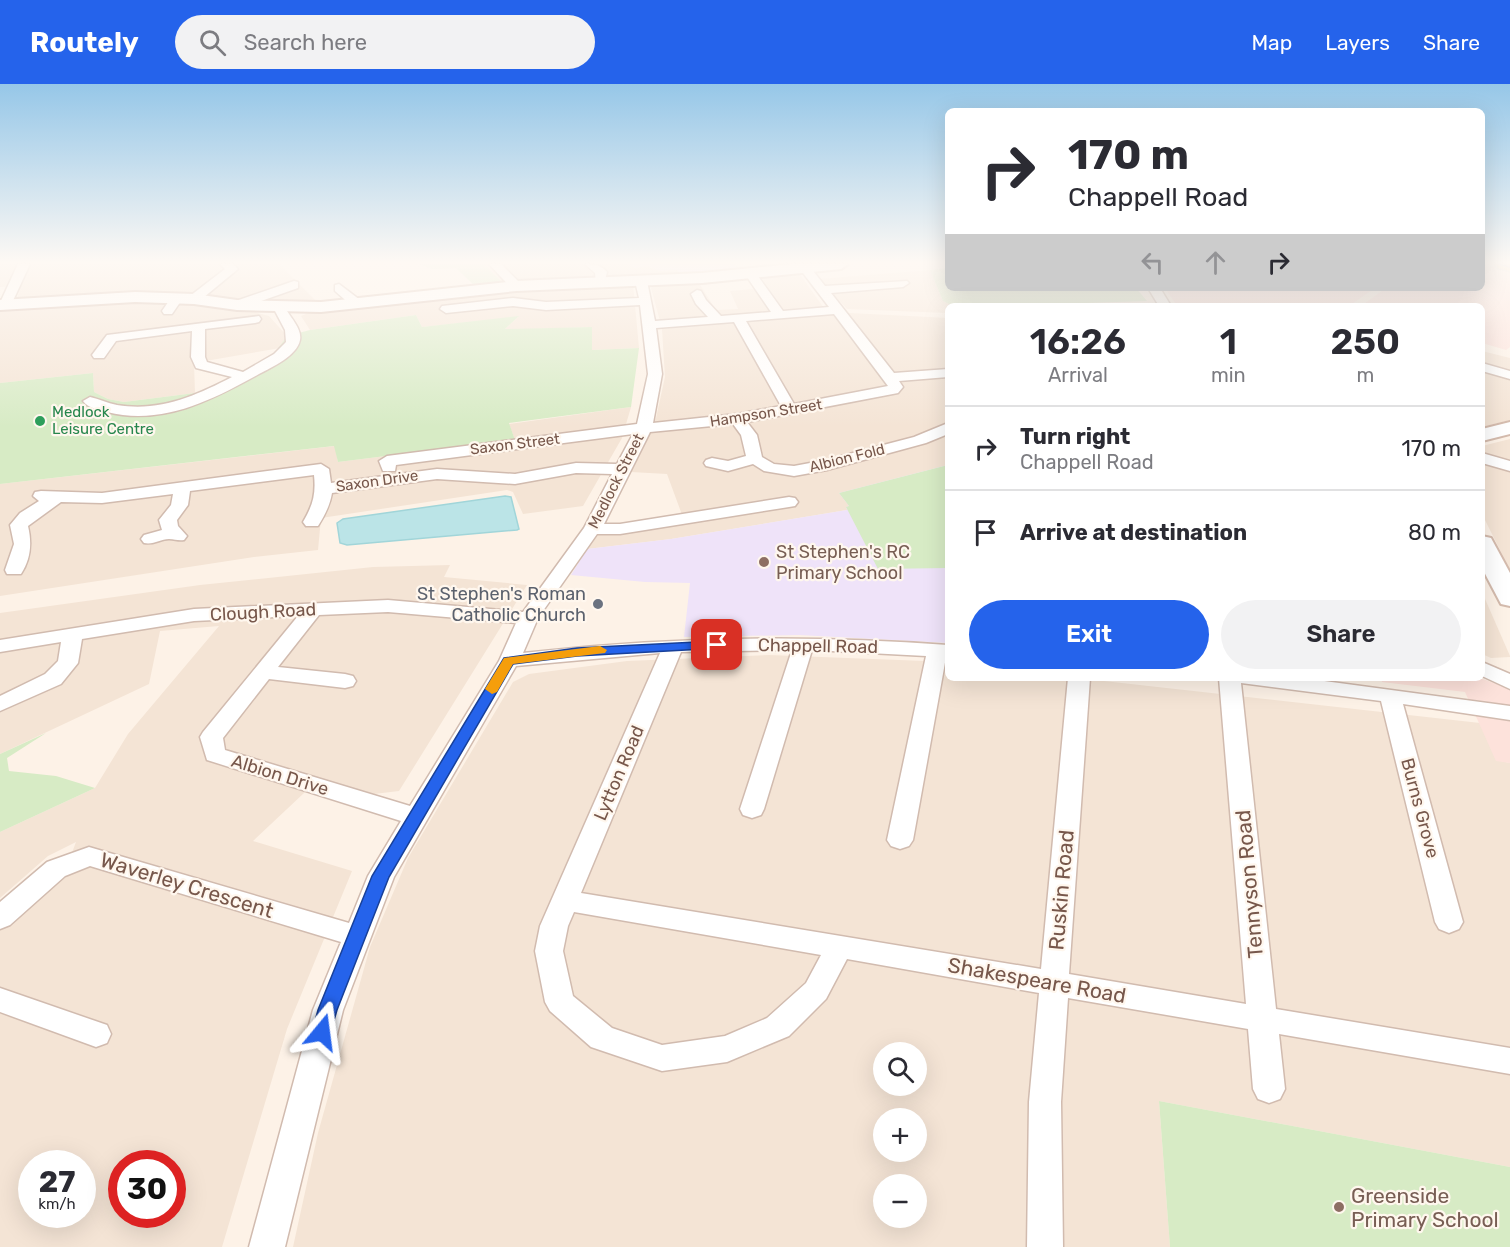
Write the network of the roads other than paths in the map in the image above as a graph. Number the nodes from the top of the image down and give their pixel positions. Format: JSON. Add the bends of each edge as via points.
{"nodes":[{"id":1,"x":285,"y":318,"type":"edge"},
{"id":2,"x":649,"y":318,"type":"edge"},
{"id":3,"x":732,"y":318,"type":"edge"},
{"id":4,"x":738,"y":318,"type":"edge"},
{"id":5,"x":844,"y":318,"type":"edge"},
{"id":6,"x":255,"y":319,"type":"dead end"},
{"id":7,"x":717,"y":319,"type":"joint"},
{"id":8,"x":650,"y":325,"type":"junction"},
{"id":9,"x":199,"y":327,"type":"junction"},
{"id":10,"x":99,"y":355,"type":"dead end"},
{"id":11,"x":1485,"y":368,"type":"edge"},
{"id":12,"x":945,"y":374,"type":"edge"},
{"id":13,"x":1510,"y":375,"type":"edge"},
{"id":14,"x":243,"y":376,"type":"junction"},
{"id":15,"x":889,"y":386,"type":"junction"},
{"id":16,"x":90,"y":401,"type":"dead end"},
{"id":17,"x":790,"y":410,"type":"junction"},
{"id":18,"x":737,"y":418,"type":"junction"},
{"id":19,"x":644,"y":428,"type":"junction"},
{"id":20,"x":1510,"y":428,"type":"edge"},
{"id":21,"x":945,"y":429,"type":"edge"},
{"id":22,"x":1485,"y":434,"type":"edge"},
{"id":23,"x":755,"y":459,"type":"junction"},
{"id":24,"x":1485,"y":459,"type":"edge"},
{"id":25,"x":388,"y":464,"type":"dead end"},
{"id":26,"x":1510,"y":466,"type":"edge"},
{"id":27,"x":723,"y":468,"type":"dead end"},
{"id":28,"x":622,"y":469,"type":"junction"},
{"id":29,"x":182,"y":488,"type":"junction"},
{"id":30,"x":324,"y":489,"type":"junction"},
{"id":31,"x":789,"y":502,"type":"dead end"},
{"id":32,"x":312,"y":522,"type":"dead end"},
{"id":33,"x":592,"y":529,"type":"junction"},
{"id":34,"x":150,"y":538,"type":"dead end"},
{"id":35,"x":1485,"y":549,"type":"edge"},
{"id":36,"x":11,"y":563,"type":"edge"},
{"id":37,"x":1510,"y":598,"type":"edge"},
{"id":38,"x":314,"y":609,"type":"junction"},
{"id":39,"x":528,"y":618,"type":"junction"},
{"id":40,"x":74,"y":633,"type":"junction"},
{"id":41,"x":804,"y":643,"type":"junction"},
{"id":42,"x":0,"y":646,"type":"edge"},
{"id":43,"x":673,"y":646,"type":"junction"},
{"id":44,"x":942,"y":651,"type":"edge"},
{"id":45,"x":509,"y":661,"type":"junction"},
{"id":46,"x":1485,"y":670,"type":"edge"},
{"id":47,"x":264,"y":672,"type":"junction"},
{"id":48,"x":345,"y":681,"type":"dead end"},
{"id":49,"x":1079,"y":681,"type":"edge"},
{"id":50,"x":1230,"y":681,"type":"edge"},
{"id":51,"x":1271,"y":681,"type":"edge"},
{"id":52,"x":1510,"y":682,"type":"edge"},
{"id":53,"x":1390,"y":695,"type":"junction"},
{"id":54,"x":0,"y":704,"type":"edge"},
{"id":55,"x":1510,"y":713,"type":"edge"},
{"id":56,"x":752,"y":809,"type":"dead end"},
{"id":57,"x":416,"y":817,"type":"junction"},
{"id":58,"x":900,"y":840,"type":"dead end"},
{"id":59,"x":565,"y":900,"type":"junction"},
{"id":60,"x":0,"y":918,"type":"edge"},
{"id":61,"x":1449,"y":922,"type":"dead end"},
{"id":62,"x":357,"y":936,"type":"junction"},
{"id":63,"x":840,"y":947,"type":"junction"},
{"id":64,"x":1054,"y":983,"type":"junction"},
{"id":65,"x":0,"y":1000,"type":"edge"},
{"id":66,"x":1262,"y":1019,"type":"junction"},
{"id":67,"x":96,"y":1034,"type":"dead end"},
{"id":68,"x":1510,"y":1061,"type":"edge"},
{"id":69,"x":1269,"y":1089,"type":"dead end"},
{"id":70,"x":267,"y":1247,"type":"edge"},
{"id":71,"x":1045,"y":1247,"type":"edge"}],
"edges":[{"from":1,"to":14,"type":"street","via":[[293,342],[284,354]]},
{"from":2,"to":8,"type":"street","name":"Medlock Street"},
{"from":3,"to":7,"type":"street"},
{"from":4,"to":17,"type":"street"},
{"from":5,"to":15,"type":"street"},
{"from":6,"to":9,"type":"street"},
{"from":7,"to":8,"type":"street"},
{"from":8,"to":19,"type":"street","name":"Medlock Street","via":[[655,374]]},
{"from":9,"to":10,"type":"street","via":[[112,338]]},
{"from":9,"to":14,"type":"street","via":[[201,364]]},
{"from":11,"to":13,"type":"street"},
{"from":12,"to":15,"type":"street","name":"Hampson Street"},
{"from":14,"to":16,"type":"street","via":[[181,406],[134,410]]},
{"from":15,"to":17,"type":"street","name":"Hampson Street"},
{"from":17,"to":18,"type":"street","name":"Hampson Street"},
{"from":18,"to":19,"type":"street","name":"Hampson Street"},
{"from":18,"to":23,"type":"street","via":[[749,435]]},
{"from":19,"to":25,"type":"street","name":"Saxon Street"},
{"from":19,"to":28,"type":"street","name":"Medlock Street"},
{"from":20,"to":22,"type":"street"},
{"from":21,"to":23,"type":"street","name":"Albion Fold","via":[[920,440],[794,471],[770,468]]},
{"from":23,"to":27,"type":"street"},
{"from":24,"to":26,"type":"street"},
{"from":28,"to":30,"type":"street","name":"Saxon Drive","via":[[576,468],[515,479],[437,474]]},
{"from":28,"to":33,"type":"street","name":"Medlock Street"},
{"from":29,"to":30,"type":"street","name":"Saxon Drive","via":[[321,469]]},
{"from":29,"to":34,"type":"street","via":[[179,505],[168,520],[176,534]]},
{"from":29,"to":36,"type":"street","name":"Saxon Drive","via":[[102,498],[48,497],[20,525],[24,544]]},
{"from":30,"to":32,"type":"street","via":[[322,504]]},
{"from":31,"to":33,"type":"street","via":[[620,529]]},
{"from":33,"to":39,"type":"street","name":"Medlock Street"},
{"from":35,"to":37,"type":"street"},
{"from":38,"to":39,"type":"street","name":"Clough Road","via":[[388,606]]},
{"from":38,"to":40,"type":"street","name":"Clough Road","via":[[194,615]]},
{"from":38,"to":47,"type":"street","name":"Albion Drive"},
{"from":39,"to":45,"type":"street","name":"Medlock Street"},
{"from":40,"to":42,"type":"street","name":"Clough Road"},
{"from":40,"to":54,"type":"street","via":[[68,663],[53,679]]},
{"from":41,"to":43,"type":"street","name":"Chappell Road"},
{"from":41,"to":44,"type":"street","name":"Chappell Road"},
{"from":41,"to":56,"type":"street"},
{"from":43,"to":45,"type":"street","name":"Chappell Road"},
{"from":43,"to":59,"type":"street","name":"Lytton Road"},
{"from":44,"to":58,"type":"street"},
{"from":45,"to":57,"type":"street","name":"Medlock Street"},
{"from":46,"to":52,"type":"street"},
{"from":47,"to":48,"type":"street"},
{"from":47,"to":57,"type":"street","name":"Albion Drive","via":[[211,737],[216,755]]},
{"from":49,"to":64,"type":"street","name":"Ruskin Road"},
{"from":50,"to":66,"type":"street","name":"Tennyson Road"},
{"from":51,"to":53,"type":"street"},
{"from":53,"to":55,"type":"street"},
{"from":53,"to":61,"type":"street","name":"Burns Grove"},
{"from":57,"to":62,"type":"street","name":"Medlock Street","via":[[381,876]]},
{"from":59,"to":63,"type":"street","name":"Shakespeare Road"},
{"from":59,"to":63,"type":"street","name":"Lytton Road","via":[[549,951],[560,1002],[602,1038],[662,1058],[727,1049],[778,1027],[816,991]]},
{"from":60,"to":62,"type":"street","name":"Waverley Crescent","via":[[56,869],[89,856]]},
{"from":62,"to":70,"type":"street","name":"Medlock Street","via":[[328,1010]]},
{"from":63,"to":64,"type":"street","name":"Shakespeare Road"},
{"from":64,"to":66,"type":"street","name":"Shakespeare Road"},
{"from":64,"to":71,"type":"street","name":"Ruskin Road","via":[[1045,1102]]},
{"from":65,"to":67,"type":"street"},
{"from":66,"to":68,"type":"street","name":"Shakespeare Road"},
{"from":66,"to":69,"type":"street","name":"Tennyson Road"}]}
